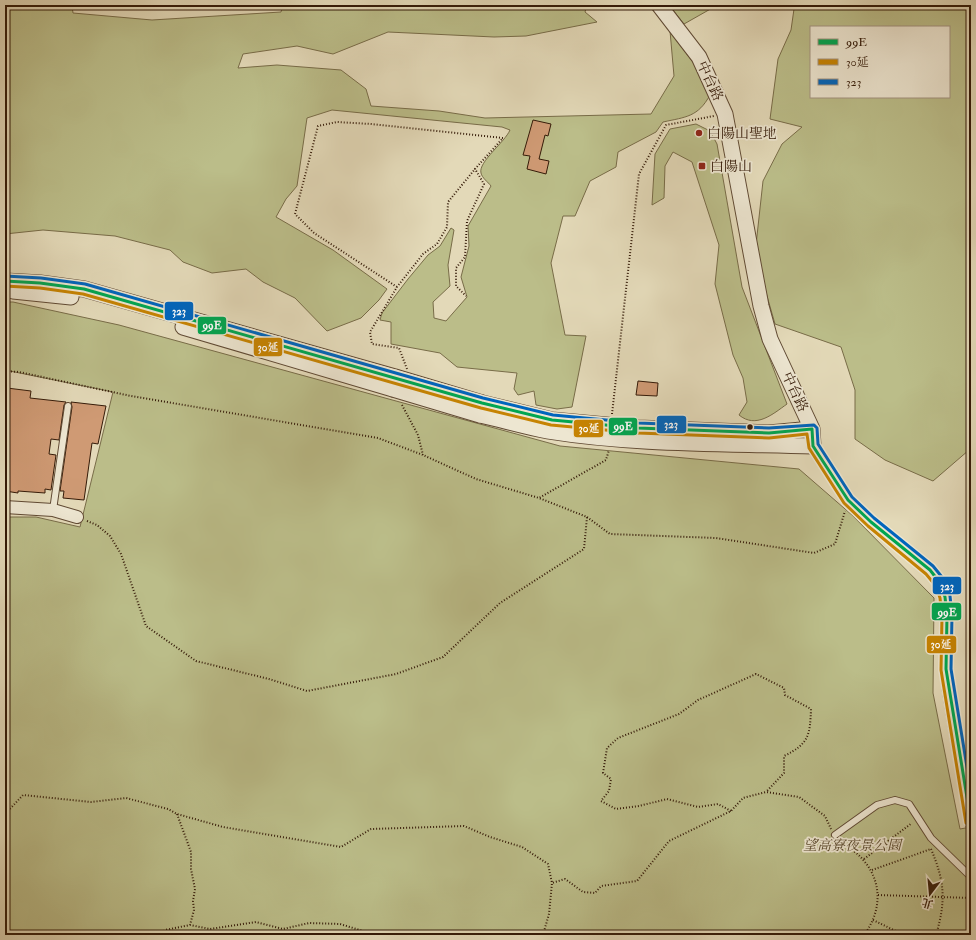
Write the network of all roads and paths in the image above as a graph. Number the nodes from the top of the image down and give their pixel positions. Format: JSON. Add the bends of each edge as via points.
{"nodes":[{"id":1,"x":659,"y":5,"type":"edge"},
{"id":2,"x":725,"y":114,"type":"junction"},
{"id":3,"x":475,"y":169,"type":"junction"},
{"id":4,"x":5,"y":281,"type":"edge"},
{"id":5,"x":397,"y":286,"type":"junction"},
{"id":6,"x":5,"y":291,"type":"edge"},
{"id":7,"x":82,"y":294,"type":"junction"},
{"id":8,"x":466,"y":296,"type":"dead end"},
{"id":9,"x":5,"y":371,"type":"edge"},
{"id":10,"x":399,"y":385,"type":"junction"},
{"id":11,"x":68,"y":406,"type":"dead end"},
{"id":12,"x":481,"y":409,"type":"junction"},
{"id":13,"x":611,"y":415,"type":"dead end"},
{"id":14,"x":812,"y":429,"type":"junction"},
{"id":15,"x":813,"y":446,"type":"junction"},
{"id":16,"x":609,"y":448,"type":"dead end"},
{"id":17,"x":423,"y":455,"type":"junction"},
{"id":18,"x":539,"y":498,"type":"junction"},
{"id":19,"x":848,"y":500,"type":"junction"},
{"id":20,"x":5,"y":507,"type":"edge"},
{"id":21,"x":53,"y":510,"type":"junction"},
{"id":22,"x":77,"y":517,"type":"joint"},
{"id":23,"x":587,"y":517,"type":"junction"},
{"id":24,"x":5,"y":688,"type":"edge"},
{"id":25,"x":10,"y":690,"type":"dead end"},
{"id":26,"x":766,"y":792,"type":"junction"},
{"id":27,"x":731,"y":811,"type":"junction"},
{"id":28,"x":5,"y":812,"type":"edge"},
{"id":29,"x":177,"y":814,"type":"junction"},
{"id":30,"x":971,"y":822,"type":"edge"},
{"id":31,"x":916,"y":828,"type":"dead end"},
{"id":32,"x":835,"y":838,"type":"junction"},
{"id":33,"x":927,"y":844,"type":"dead end"},
{"id":34,"x":931,"y":849,"type":"junction"},
{"id":35,"x":864,"y":859,"type":"junction"},
{"id":36,"x":872,"y":870,"type":"junction"},
{"id":37,"x":971,"y":877,"type":"edge"},
{"id":38,"x":552,"y":883,"type":"junction"},
{"id":39,"x":878,"y":895,"type":"junction"},
{"id":40,"x":944,"y":897,"type":"junction"},
{"id":41,"x":971,"y":898,"type":"edge"},
{"id":42,"x":872,"y":920,"type":"junction"},
{"id":43,"x":190,"y":925,"type":"junction"},
{"id":44,"x":971,"y":929,"type":"edge"},
{"id":45,"x":159,"y":935,"type":"edge"},
{"id":46,"x":376,"y":935,"type":"edge"},
{"id":47,"x":543,"y":935,"type":"edge"},
{"id":48,"x":864,"y":935,"type":"edge"},
{"id":49,"x":904,"y":935,"type":"edge"},
{"id":50,"x":936,"y":935,"type":"edge"},
{"id":51,"x":969,"y":935,"type":"edge"}],
"edges":[{"from":1,"to":2,"type":"street","name":"中台路","via":[[699,57]]},
{"from":2,"to":13,"type":"path","via":[[666,126],[639,174]]},
{"from":2,"to":14,"type":"street","name":"中台路","via":[[767,326],[773,346]]},
{"from":3,"to":5,"type":"path","via":[[448,202],[446,227],[437,244],[423,254]]},
{"from":3,"to":5,"type":"path","via":[[502,138],[371,124],[337,122],[318,126],[295,214],[314,233]]},
{"from":3,"to":8,"type":"path","via":[[484,184],[468,221],[465,258],[456,268],[456,286]]},
{"from":4,"to":7,"type":"street","via":[[40,283]]},
{"from":5,"to":10,"type":"path","via":[[370,332],[372,344],[399,348],[408,367]]},
{"from":6,"to":7,"type":"street"},
{"from":7,"to":10,"type":"street"},
{"from":9,"to":17,"type":"path","via":[[131,396],[371,437]]},
{"from":10,"to":12,"type":"street","bridge":true},
{"from":10,"to":17,"type":"path","via":[[402,405],[418,434]]},
{"from":11,"to":21,"type":"lane"},
{"from":12,"to":14,"type":"street","via":[[552,420],[638,428],[769,433]]},
{"from":12,"to":15,"type":"street","via":[[547,431],[597,437]]},
{"from":14,"to":15,"type":"street","name":"中台路"},
{"from":15,"to":19,"type":"street","name":"中台路"},
{"from":16,"to":18,"type":"path","via":[[606,460]]},
{"from":17,"to":18,"type":"path","via":[[476,479]]},
{"from":18,"to":23,"type":"path"},
{"from":19,"to":23,"type":"path","via":[[835,544],[814,553],[716,538],[610,534]]},
{"from":19,"to":30,"type":"street","name":"中台路","via":[[930,570],[941,584],[947,616],[946,669]]},
{"from":20,"to":21,"type":"street"},
{"from":21,"to":22,"type":"street"},
{"from":22,"to":23,"type":"path","via":[[97,525],[110,536],[121,554],[146,626],[196,661],[306,691],[396,674],[443,657],[500,603],[584,549]]},
{"from":24,"to":25,"type":"path"},
{"from":26,"to":27,"type":"path","via":[[743,798]]},
{"from":26,"to":27,"type":"path","via":[[784,773],[784,756],[797,750],[809,735],[811,708],[785,695],[784,688],[756,674],[698,700],[679,714],[618,738],[607,748],[604,773],[611,779],[609,791],[601,802],[616,809],[667,799],[698,807],[718,804]]},
{"from":26,"to":32,"type":"path","via":[[799,797],[825,816]]},
{"from":27,"to":38,"type":"path","via":[[669,841],[637,881],[602,886],[595,893],[583,892],[565,879]]},
{"from":28,"to":29,"type":"path","via":[[8,812],[23,795],[91,802],[126,798],[168,808]]},
{"from":29,"to":38,"type":"path","via":[[223,827],[341,847],[371,830],[464,826],[522,847],[548,864]]},
{"from":29,"to":43,"type":"path","via":[[191,852],[195,889]]},
{"from":31,"to":35,"type":"path","via":[[911,822]]},
{"from":32,"to":35,"type":"path"},
{"from":32,"to":37,"type":"lane","via":[[878,805],[895,800],[909,804],[932,838]]},
{"from":33,"to":34,"type":"path"},
{"from":34,"to":36,"type":"path"},
{"from":34,"to":40,"type":"path","via":[[939,870]]},
{"from":35,"to":36,"type":"path"},
{"from":36,"to":39,"type":"path"},
{"from":38,"to":47,"type":"path","via":[[549,914]]},
{"from":39,"to":40,"type":"path"},
{"from":39,"to":42,"type":"path"},
{"from":40,"to":41,"type":"path"},
{"from":40,"to":50,"type":"path"},
{"from":42,"to":48,"type":"path"},
{"from":42,"to":49,"type":"path"},
{"from":43,"to":45,"type":"path","via":[[165,930]]},
{"from":43,"to":46,"type":"path","via":[[210,929],[256,922],[283,929],[309,923],[340,924]]},
{"from":44,"to":51,"type":"path"}]}
